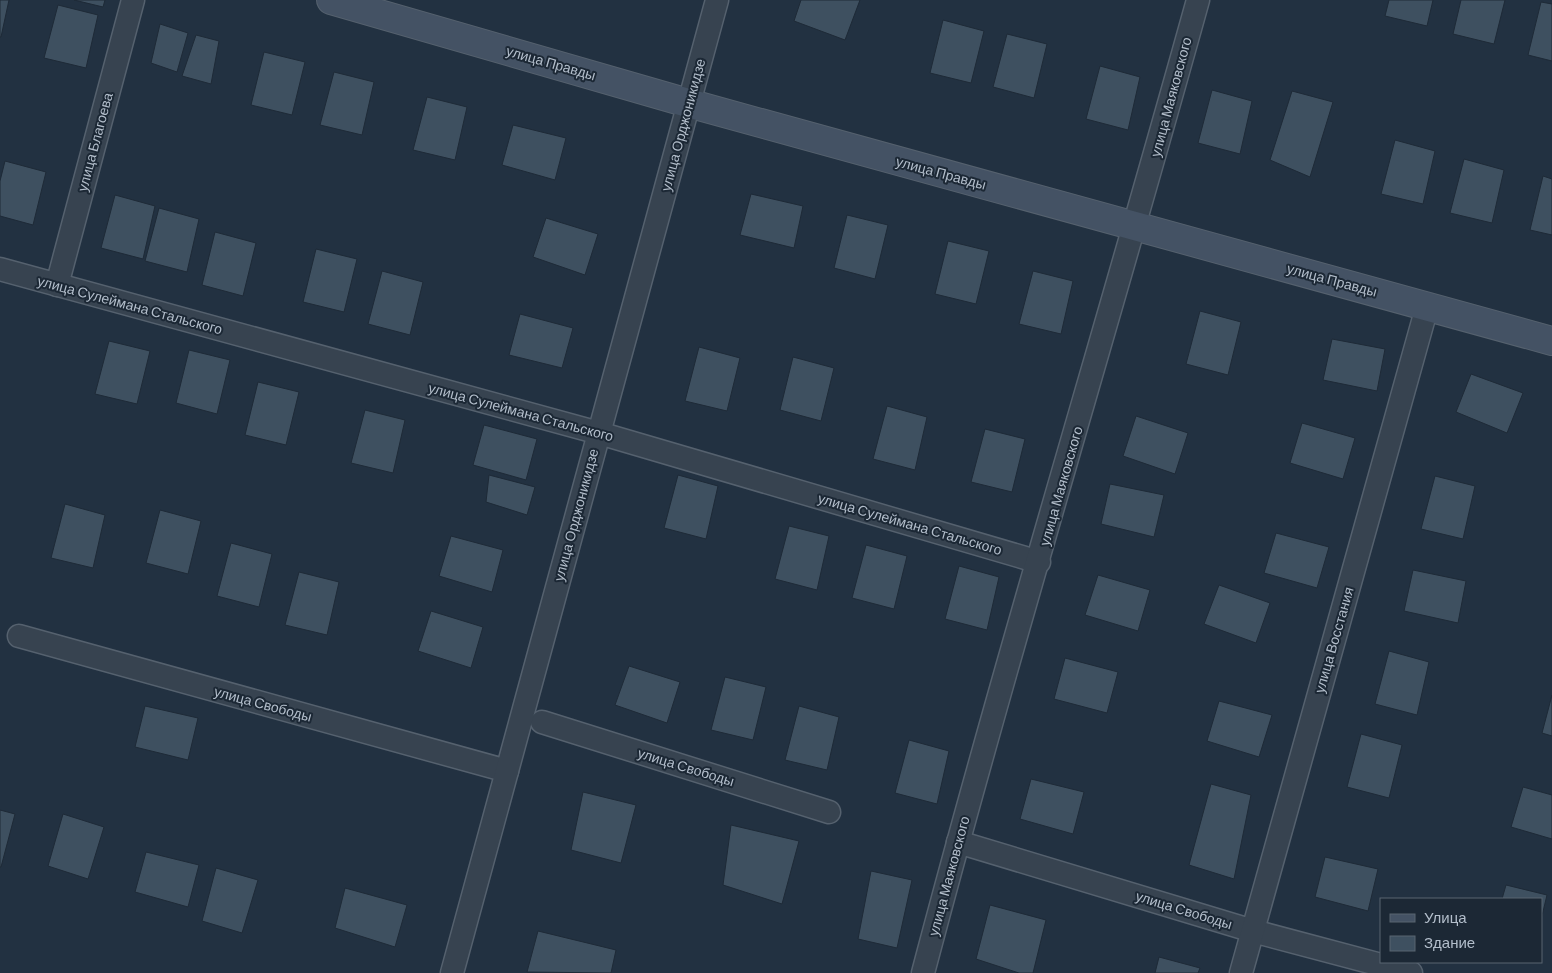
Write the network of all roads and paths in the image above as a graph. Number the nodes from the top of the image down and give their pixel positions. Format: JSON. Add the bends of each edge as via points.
{"nodes":[{"id":1,"x":133,"y":0,"type":"edge"},
{"id":2,"x":331,"y":0,"type":"edge"},
{"id":3,"x":717,"y":0,"type":"edge"},
{"id":4,"x":1198,"y":0,"type":"edge"},
{"id":5,"x":688,"y":103,"type":"junction"},
{"id":6,"x":1136,"y":226,"type":"junction"},
{"id":7,"x":0,"y":269,"type":"edge"},
{"id":8,"x":57,"y":285,"type":"junction"},
{"id":9,"x":1427,"y":306,"type":"junction"},
{"id":10,"x":1552,"y":341,"type":"edge"},
{"id":11,"x":599,"y":433,"type":"junction"},
{"id":12,"x":1039,"y":562,"type":"junction"},
{"id":13,"x":19,"y":636,"type":"dead end"},
{"id":14,"x":542,"y":722,"type":"dead end"},
{"id":15,"x":507,"y":771,"type":"junction"},
{"id":16,"x":829,"y":812,"type":"dead end"},
{"id":17,"x":958,"y":842,"type":"junction"},
{"id":18,"x":1253,"y":931,"type":"junction"},
{"id":19,"x":452,"y":973,"type":"edge"},
{"id":20,"x":923,"y":973,"type":"edge"},
{"id":21,"x":1241,"y":973,"type":"edge"},
{"id":22,"x":1411,"y":973,"type":"edge"}],
"edges":[{"from":1,"to":8,"type":"street","name":"улица Благоева"},
{"from":2,"to":5,"type":"street","name":"улица Правды"},
{"from":3,"to":5,"type":"street","name":"улица Орджоникидзе"},
{"from":4,"to":6,"type":"street","name":"улица Маяковского"},
{"from":5,"to":6,"type":"street","name":"улица Правды"},
{"from":5,"to":11,"type":"street","name":"улица Орджоникидзе"},
{"from":6,"to":9,"type":"street","name":"улица Правды"},
{"from":6,"to":12,"type":"street","name":"улица Маяковского"},
{"from":7,"to":8,"type":"street","name":"улица Сулеймана Стальского"},
{"from":8,"to":11,"type":"street","name":"улица Сулеймана Стальского"},
{"from":9,"to":10,"type":"street","name":"улица Правды"},
{"from":9,"to":18,"type":"street","name":"улица Восстания"},
{"from":11,"to":12,"type":"street","name":"улица Сулеймана Стальского"},
{"from":11,"to":15,"type":"street","name":"улица Орджоникидзе"},
{"from":12,"to":17,"type":"street","name":"улица Маяковского"},
{"from":13,"to":15,"type":"street","name":"улица Свободы"},
{"from":14,"to":16,"type":"street","name":"улица Свободы"},
{"from":15,"to":19,"type":"street","name":"улица Орджоникидзе"},
{"from":17,"to":18,"type":"street","name":"улица Свободы"},
{"from":17,"to":20,"type":"street","name":"улица Маяковского"},
{"from":18,"to":21,"type":"street","name":"улица Восстания"},
{"from":18,"to":22,"type":"street","name":"улица Свободы"}]}
